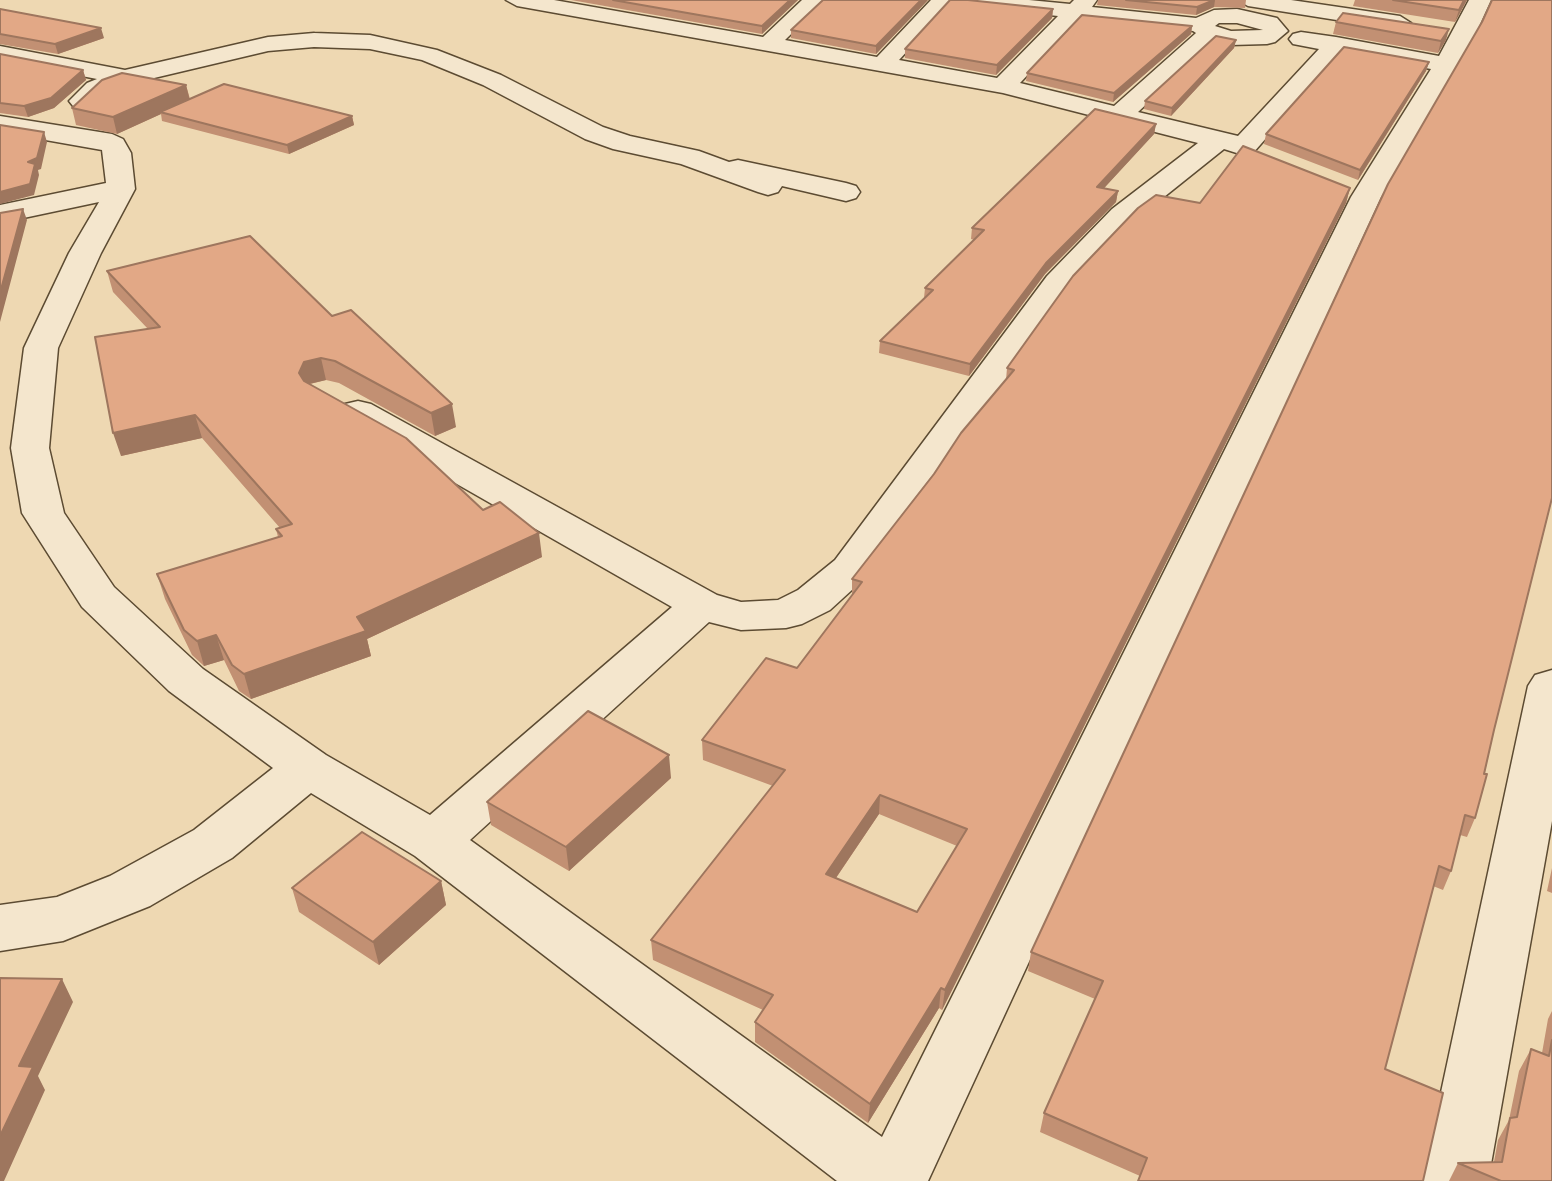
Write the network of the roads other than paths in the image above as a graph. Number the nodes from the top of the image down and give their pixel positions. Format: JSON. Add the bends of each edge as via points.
{"nodes":[{"id":1,"x":517,"y":0,"type":"edge"},
{"id":2,"x":815,"y":0,"type":"edge"},
{"id":3,"x":943,"y":0,"type":"edge"},
{"id":4,"x":968,"y":0,"type":"edge"},
{"id":5,"x":564,"y":4,"type":"edge"},
{"id":6,"x":1245,"y":5,"type":"edge"},
{"id":7,"x":1080,"y":6,"type":"edge"},
{"id":8,"x":687,"y":9,"type":"edge"},
{"id":9,"x":1418,"y":26,"type":"edge"},
{"id":10,"x":665,"y":28,"type":"junction"},
{"id":11,"x":1204,"y":29,"type":"junction"},
{"id":12,"x":1460,"y":32,"type":"edge"},
{"id":13,"x":1274,"y":35,"type":"junction"},
{"id":14,"x":1336,"y":44,"type":"junction"},
{"id":15,"x":767,"y":45,"type":"junction"},
{"id":16,"x":0,"y":53,"type":"edge"},
{"id":17,"x":884,"y":63,"type":"junction"},
{"id":18,"x":125,"y":77,"type":"junction"},
{"id":19,"x":1003,"y":86,"type":"junction"},
{"id":20,"x":1119,"y":115,"type":"junction"},
{"id":21,"x":16,"y":126,"type":"edge"},
{"id":22,"x":1232,"y":143,"type":"junction"},
{"id":23,"x":689,"y":157,"type":"junction"},
{"id":24,"x":1270,"y":158,"type":"edge"},
{"id":25,"x":768,"y":186,"type":"dead end"},
{"id":26,"x":121,"y":189,"type":"junction"},
{"id":27,"x":846,"y":192,"type":"dead end"},
{"id":28,"x":0,"y":214,"type":"edge"},
{"id":29,"x":325,"y":394,"type":"edge"},
{"id":30,"x":701,"y":605,"type":"junction"},
{"id":31,"x":1552,"y":686,"type":"edge"},
{"id":32,"x":308,"y":768,"type":"junction"},
{"id":33,"x":434,"y":842,"type":"junction"},
{"id":34,"x":0,"y":928,"type":"edge"},
{"id":35,"x":891,"y":1181,"type":"edge"},
{"id":36,"x":1455,"y":1181,"type":"edge"}],
"edges":[{"from":1,"to":5,"type":"street"},
{"from":2,"to":15,"type":"street"},
{"from":3,"to":17,"type":"street"},
{"from":4,"to":7,"type":"street"},
{"from":5,"to":10,"type":"street"},
{"from":6,"to":9,"type":"street"},
{"from":6,"to":11,"type":"street","via":[[1214,17]]},
{"from":6,"to":13,"type":"street","via":[[1277,31]]},
{"from":7,"to":11,"type":"street"},
{"from":7,"to":19,"type":"street"},
{"from":8,"to":10,"type":"street"},
{"from":10,"to":15,"type":"street"},
{"from":11,"to":13,"type":"street","via":[[1244,39]]},
{"from":11,"to":20,"type":"street"},
{"from":12,"to":14,"type":"street"},
{"from":12,"to":35,"type":"street","via":[[1352,192]]},
{"from":13,"to":14,"type":"street"},
{"from":14,"to":22,"type":"street"},
{"from":15,"to":17,"type":"street"},
{"from":16,"to":18,"type":"street"},
{"from":17,"to":19,"type":"street"},
{"from":18,"to":21,"type":"street","via":[[96,88],[65,117]]},
{"from":18,"to":23,"type":"street","via":[[268,44],[370,42],[429,55],[492,80],[594,133]]},
{"from":19,"to":20,"type":"street"},
{"from":20,"to":22,"type":"street"},
{"from":21,"to":26,"type":"street","via":[[113,145]]},
{"from":22,"to":24,"type":"street"},
{"from":22,"to":30,"type":"street","via":[[1123,215],[1058,283],[850,569],[814,600],[786,614],[741,616]]},
{"from":23,"to":25,"type":"street"},
{"from":23,"to":27,"type":"street"},
{"from":26,"to":28,"type":"street"},
{"from":26,"to":32,"type":"street","via":[[41,348],[30,448],[43,513],[98,597],[186,680]]},
{"from":29,"to":30,"type":"street"},
{"from":30,"to":33,"type":"street"},
{"from":31,"to":36,"type":"street"},
{"from":32,"to":33,"type":"street"},
{"from":32,"to":34,"type":"street","via":[[213,844],[130,891],[63,919]]},
{"from":33,"to":35,"type":"street"}]}
